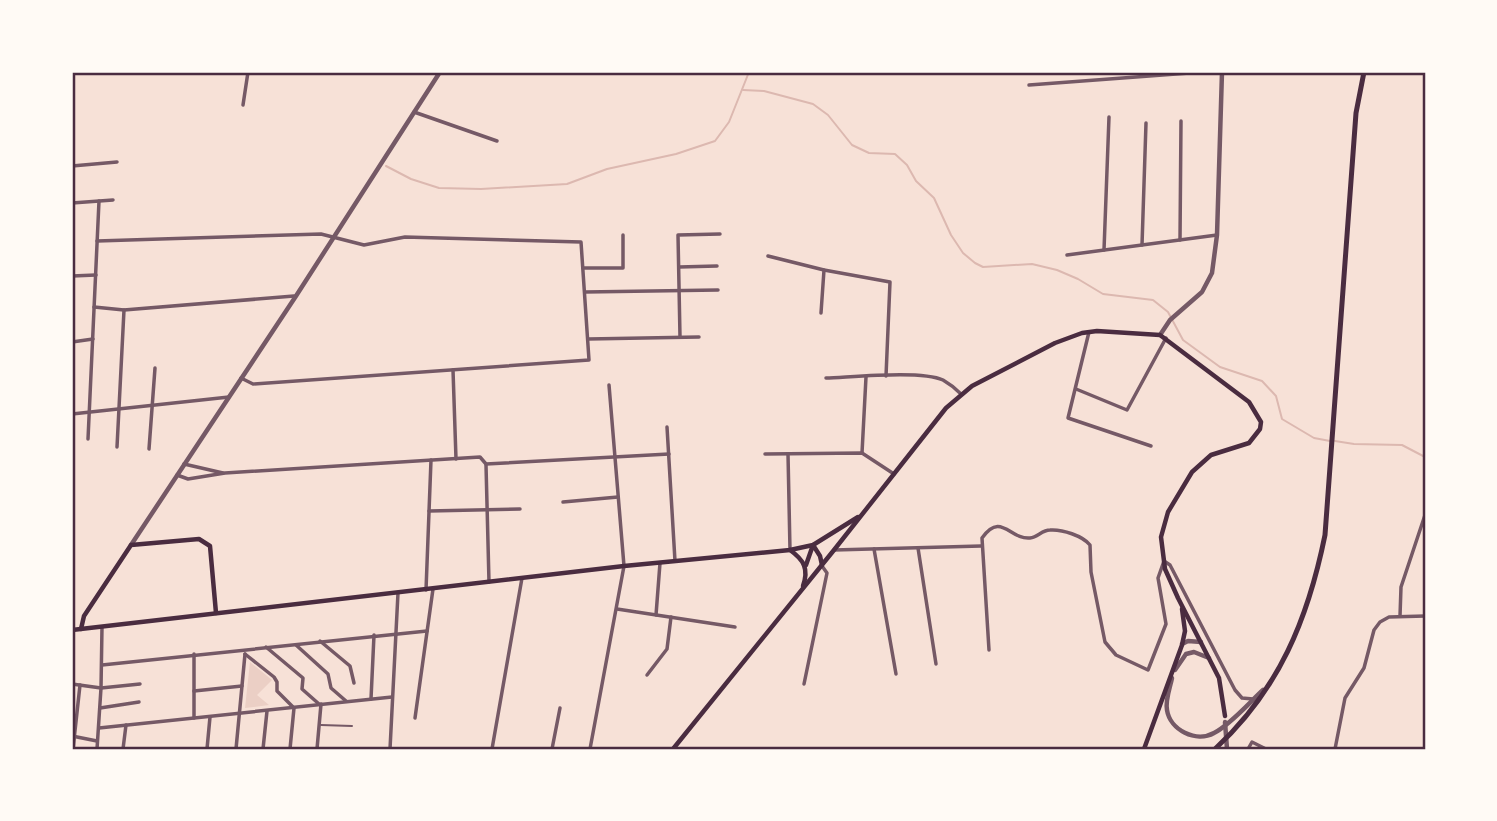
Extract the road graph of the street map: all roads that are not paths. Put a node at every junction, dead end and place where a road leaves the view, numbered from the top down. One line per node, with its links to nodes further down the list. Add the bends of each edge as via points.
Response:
1 (247, 72): 11 (street)
2 (440, 72): 12 (street)
3 (1114, 72): 9 (street)
4 (1196, 72): 5 (street); 8 (street)
5 (1203, 72)
6 (1222, 72): 24 (street)
7 (1364, 72): 143 (main road, via 1356,113 1325,535 1305,615)
8 (1148, 74): 9 (street)
9 (1114, 79): 10 (street)
10 (1029, 85)
11 (243, 104)
12 (414, 111): 16 (street); 25 (street)
13 (1109, 117): 29 (street)
14 (1181, 121): 26 (street)
15 (1146, 123): 28 (street)
16 (498, 141)
17 (117, 162): 18 (street)
18 (72, 166)
19 (113, 200): 20 (street)
20 (99, 201): 21 (street); 27 (street)
21 (72, 203)
22 (720, 234): 33 (street, via 678,235)
23 (623, 235): 34 (street, via 623,268)
24 (1217, 236): 26 (street); 46 (street, via 1212,273 1202,292 1172,318)
25 (333, 239): 27 (street, via 321,234); 34 (street, via 364,246 405,237 581,242); 41 (street)
26 (1180, 240): 28 (street)
27 (97, 241): 36 (street)
28 (1142, 245): 29 (street)
29 (1104, 250): 30 (street)
30 (1067, 255)
31 (768, 256): 35 (street)
32 (717, 266): 33 (street)
33 (681, 267): 38 (street)
34 (583, 268): 40 (street)
35 (824, 270): 44 (street); 54 (street, via 890,282)
36 (96, 275): 37 (street); 42 (street)
37 (72, 276)
38 (680, 289): 39 (street); 40 (street); 47 (street)
39 (718, 290)
40 (585, 292): 50 (street)
41 (296, 296): 43 (street); 56 (street)
42 (94, 307): 43 (street); 49 (street)
43 (124, 310): 63 (street)
44 (821, 313)
45 (1088, 332): 46 (main road); 59 (street); 60 (main road, via 1055,342)
46 (1163, 336): 59 (street, via 1127,410); 98 (main road, via 1249,402 1261,422 1249,443 1211,455 1192,472 1164,524)
47 (680, 337): 48 (street); 50 (street)
48 (699, 337)
49 (93, 339): 51 (street); 64 (street)
50 (588, 339): 53 (street, via 589,360)
51 (72, 342)
52 (155, 368): 62 (street)
53 (453, 370): 56 (street, via 253,384); 76 (street)
54 (886, 376): 55 (street); 60 (street, via 933,377)
55 (866, 377): 57 (street); 71 (street)
56 (241, 378): 61 (street)
57 (826, 378)
58 (609, 385): 75 (street)
59 (1076, 389): 68 (street, via 1068,418)
60 (961, 394): 81 (main road)
61 (229, 397): 62 (street); 78 (street)
62 (153, 405): 63 (street); 70 (street)
63 (120, 408): 64 (street); 69 (street)
64 (90, 412): 65 (street); 67 (street)
65 (72, 414)
66 (667, 427): 72 (street)
67 (88, 439)
68 (1152, 446)
69 (117, 447)
70 (149, 449)
71 (862, 453): 74 (street); 81 (street)
72 (669, 454): 75 (street); 97 (street)
73 (765, 454): 74 (street)
74 (788, 454): 95 (street)
75 (615, 458): 79 (street); 83 (street)
76 (456, 459): 77 (street); 79 (street, via 480,457)
77 (431, 460): 80 (street); 87 (street)
78 (184, 464): 80 (street); 82 (street)
79 (486, 464): 86 (street)
80 (225, 473): 82 (street, via 188,479)
81 (894, 474): 88 (main road)
82 (177, 475): 90 (street)
83 (618, 497): 84 (street); 100 (street)
84 (563, 502)
85 (520, 509): 86 (street)
86 (487, 510): 87 (street); 104 (street)
87 (429, 511): 105 (street)
88 (862, 515): 91 (main road); 96 (main road)
89 (1425, 515): 114 (street, via 1401,587)
90 (131, 545): 110 (main road, via 206,542); 117 (main road, via 84,616)
91 (813, 545): 95 (main road); 101 (main road); 102 (main road)
92 (981, 546): 93 (street); 98 (street, via 987,532 1002,526 1024,538 1051,530 1086,541 1091,548 1091,572 1105,642 1116,654 1148,670 1166,624 1158,578); 127 (street)
93 (918, 548): 94 (street); 131 (street)
94 (874, 549): 96 (street); 134 (street)
95 (790, 550): 97 (main road); 102 (main road)
96 (835, 550): 101 (main road)
97 (675, 561): 99 (main road)
98 (1164, 561): 108 (main road); 147 (street, via 1235,690 1242,698)
99 (660, 563): 100 (main road); 111 (street)
100 (624, 566): 103 (main road); 109 (street)
101 (822, 566): 106 (main road); 139 (street, via 827,573)
102 (806, 568): 106 (main road)
103 (522, 578): 104 (main road); 175 (street)
104 (489, 582): 105 (main road)
105 (429, 589): 107 (main road); 119 (street)
106 (802, 590): 178 (main road)
107 (398, 593): 110 (main road); 120 (street)
108 (1181, 604): 123 (main road); 124 (main road)
109 (617, 609): 111 (street); 177 (street)
110 (216, 614): 116 (main road)
111 (656, 615): 113 (street)
112 (1425, 616): 114 (street)
113 (671, 617): 115 (street); 135 (street, via 667,649)
114 (1400, 617): 184 (street, via 1389,617 1374,629 1364,668 1345,698)
115 (735, 626)
116 (102, 627): 117 (main road); 132 (street)
117 (81, 629): 118 (main road)
118 (72, 630)
119 (427, 631): 120 (street); 159 (street)
120 (395, 633): 121 (street); 145 (street)
121 (374, 635): 122 (street); 146 (street)
122 (320, 641): 125 (street); 136 (street, via 350,666)
123 (1201, 643): 124 (street); 130 (main road)
124 (1182, 644): 133 (main road)
125 (296, 645): 126 (street); 148 (street, via 328,674 331,688)
126 (265, 646): 128 (street); 150 (street, via 303,678 302,689)
127 (989, 650)
128 (245, 651): 129 (street); 141 (street); 152 (street, via 274,677 277,691)
129 (194, 654): 132 (street); 144 (street)
130 (1209, 658): 133 (street, via 1186,654); 156 (main road, via 1219,678)
131 (936, 664)
132 (102, 665): 142 (street)
133 (1173, 673): 147 (street, via 1168,716 1192,736 1217,732); 179 (main road)
134 (896, 674)
135 (647, 675)
136 (354, 683)
137 (72, 684): 140 (street)
138 (140, 684): 142 (street)
139 (803, 684)
140 (80, 685): 142 (street); 164 (street)
141 (242, 686): 144 (street); 155 (street)
142 (101, 688): 151 (street)
143 (1266, 688): 147 (street); 180 (main road)
144 (194, 691): 158 (street)
145 (392, 697): 146 (street); 174 (street)
146 (371, 699): 148 (street)
147 (1253, 699)
148 (346, 701): 150 (street)
149 (139, 702): 151 (street)
150 (320, 704): 152 (street); 161 (street)
151 (100, 708): 163 (street)
152 (294, 708): 154 (street); 172 (street)
153 (560, 708): 176 (street)
154 (267, 711): 155 (street); 171 (street)
155 (239, 714): 157 (street); 170 (street)
156 (1225, 716): 181 (street)
157 (210, 717): 158 (street); 169 (street)
158 (194, 718): 160 (street)
159 (415, 718)
160 (126, 725): 163 (street); 168 (street)
161 (319, 725): 162 (lane); 173 (street)
162 (352, 726)
163 (99, 728): 165 (street)
164 (73, 736): 165 (street); 166 (street)
165 (98, 741): 167 (street)
166 (73, 749)
167 (97, 749)
168 (123, 749)
169 (208, 749)
170 (236, 749)
171 (262, 749)
172 (290, 749)
173 (317, 749)
174 (390, 749)
175 (492, 749)
176 (552, 749)
177 (590, 749)
178 (673, 749)
179 (1143, 749)
180 (1215, 749)
181 (1227, 749)
182 (1248, 749): 183 (street, via 1252,742)
183 (1266, 749)
184 (1335, 749)

